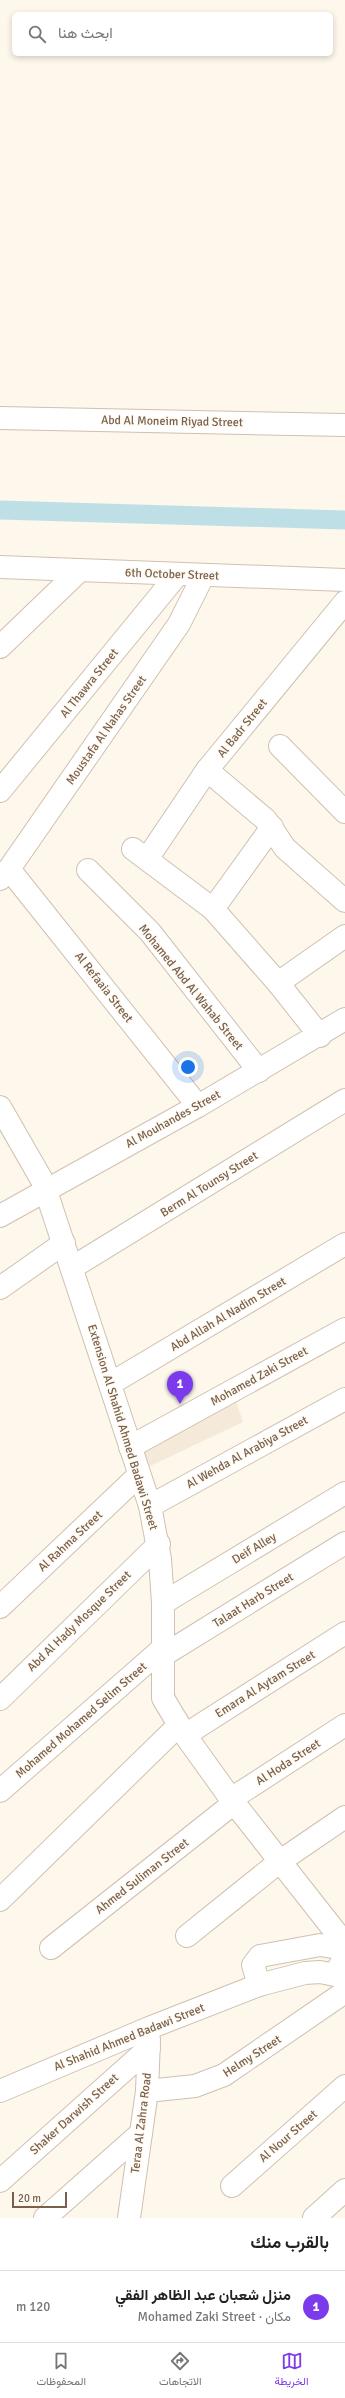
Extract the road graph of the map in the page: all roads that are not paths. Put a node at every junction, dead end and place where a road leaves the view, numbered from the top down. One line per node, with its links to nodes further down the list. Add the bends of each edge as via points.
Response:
1 (0, 418): 2 (street, Abd Al Moneim Riyad Street)
2 (345, 424)
3 (0, 567): 4 (street, 6th October Street)
4 (79, 571): 5 (street, 6th October Street); 9 (street)
5 (177, 574): 6 (street, 6th October Street); 12 (street, Al Thawra Street)
6 (203, 576): 7 (street, 6th October Street); 16 (street, Moustafa Al Nahas Street, via 179,624)
7 (345, 580)
8 (345, 602): 11 (street, Al Badr Street)
9 (0, 647)
10 (280, 746): 13 (street)
11 (207, 770): 14 (street); 18 (street, Al Badr Street, via 140,854)
12 (0, 791)
13 (345, 812)
14 (272, 827): 17 (street, via 285,848); 18 (street)
15 (88, 870): 23 (street, Mohamed Abd Al Wahab Street, via 150,932)
16 (5, 874): 25 (street, Al Refaaia Street)
17 (345, 901)
18 (213, 909): 20 (street)
19 (345, 936): 20 (street)
20 (278, 983): 22 (street)
21 (345, 1019): 22 (street, Al Mouhandes Street)
22 (320, 1036): 23 (street, Al Mouhandes Street)
23 (259, 1071): 25 (street, Al Mouhandes Street)
24 (345, 1100): 31 (street, Berm Al Tounsy Street)
25 (198, 1106): 27 (street, Al Mouhandes Street)
26 (0, 1108): 27 (street, Extension Al Shahid Ahmed Badawi Street, via 39,1173)
27 (46, 1190): 28 (street, Al Mouhandes Street); 29 (street, Extension Al Shahid Ahmed Badawi Street)
28 (0, 1216)
29 (64, 1243): 31 (street, Extension Al Shahid Ahmed Badawi Street); 32 (street)
30 (345, 1244): 34 (street, Abd Allah Al Nadim Street)
31 (72, 1267): 34 (street, Extension Al Shahid Ahmed Badawi Street)
32 (0, 1288)
33 (345, 1329): 36 (street, Mohamed Zaki Street)
34 (110, 1384): 36 (street, Extension Al Shahid Ahmed Badawi Street)
35 (345, 1399): 39 (street, Al Wehda Al Arabiya Street)
36 (130, 1447): 37 (street, Extension Al Shahid Ahmed Badawi Street)
37 (139, 1475): 39 (street, Extension Al Shahid Ahmed Badawi Street); 43 (street, Al Rahma Street)
38 (345, 1493): 42 (street, Deif Alley)
39 (150, 1506): 41 (street, Extension Al Shahid Ahmed Badawi Street)
40 (345, 1543): 45 (street, Talaat Harb Street)
41 (159, 1544): 42 (street, Extension Al Shahid Ahmed Badawi Street); 46 (street, Abd Al Hady Mosque Street)
42 (163, 1603): 45 (street, Extension Al Shahid Ahmed Badawi Street)
43 (0, 1607)
44 (345, 1633): 48 (street, Emara Al Aytam Street)
45 (162, 1653): 48 (street, Extension Al Shahid Ahmed Badawi Street, via 163,1698); 49 (street, Mohamed Mohamed Selim Street)
46 (0, 1699)
47 (345, 1725): 50 (street, Al Hoda Street)
48 (182, 1730): 50 (street, Extension Al Shahid Ahmed Badawi Street); 53 (street, Emara Al Aytam Street)
49 (0, 1791)
50 (232, 1801): 52 (street, Extension Al Shahid Ahmed Badawi Street); 56 (street, Ahmed Suliman Street)
51 (345, 1817): 52 (street)
52 (279, 1862): 54 (street, Extension Al Shahid Ahmed Badawi Street); 55 (street)
53 (0, 1900)
54 (341, 1931)
55 (187, 1936)
56 (51, 1948)
57 (345, 1949): 59 (street, via 320,1945 260,1956 253,1965)
58 (342, 1975): 59 (street, Al Shahid Ahmed Badawi Street, via 305,1973); 63 (street, Helmy Street, via 224,2075 195,2086)
59 (259, 1986): 60 (street, Al Shahid Ahmed Badawi Street)
60 (149, 2038): 62 (street, Al Shahid Ahmed Badawi Street); 63 (street, Teraa Al Zahra Road); 65 (street, Shaker Darwish Street)
61 (345, 2086): 66 (street, Al Nour Street)
62 (0, 2091)
63 (147, 2091): 64 (street, Teraa Al Zahra Road)
64 (141, 2133): 68 (street); 69 (street, Teraa Al Zahra Road)
65 (0, 2181)
66 (232, 2186)
67 (345, 2190): 70 (street)
68 (45, 2218)
69 (129, 2218)
70 (314, 2218)

